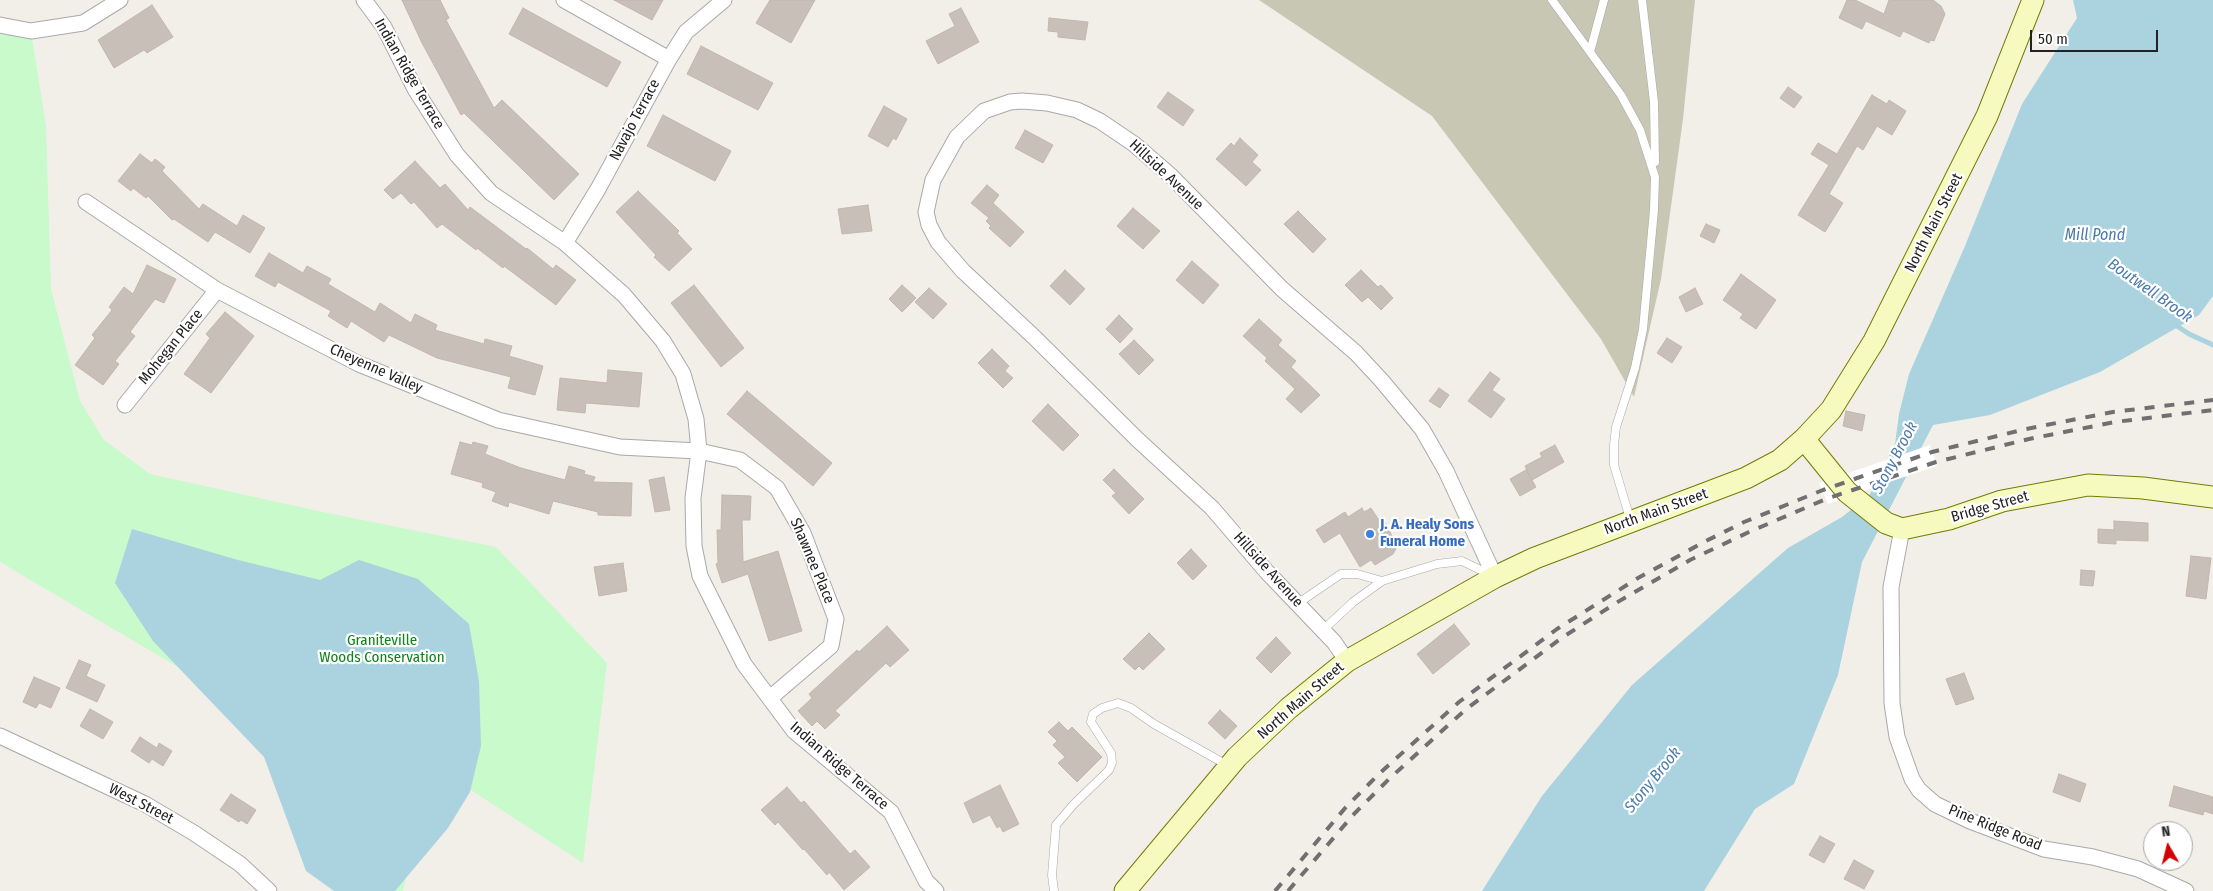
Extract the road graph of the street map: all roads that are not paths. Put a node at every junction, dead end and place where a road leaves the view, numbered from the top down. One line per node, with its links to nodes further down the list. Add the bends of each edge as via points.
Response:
1 (120, 0): 9 (street, via 83,23 31,31)
2 (364, 0): 14 (street, Indian Ridge Terrace, via 384,27 415,89 457,154 491,193)
3 (564, 0): 11 (street)
4 (1552, 0): 10 (lane)
5 (1604, 0): 10 (lane)
6 (1642, 0): 12 (lane, via 1654,102)
7 (2033, 0): 17 (main road, North Main Street, via 1988,116 1874,341 1831,410)
8 (717, 2): 11 (street, Navajo Terrace, via 686,32)
9 (0, 25)
10 (1590, 52): 12 (lane, via 1640,130)
11 (669, 59): 14 (street, Navajo Terrace, via 598,189)
12 (1655, 177): 20 (lane, via 1643,329 1614,444 1614,465 1628,512)
13 (86, 202): 15 (street, Cheyenne Valley)
14 (564, 243): 18 (street, Indian Ridge Terrace, via 624,295 663,341 683,374 696,419)
15 (217, 290): 16 (street, Mohegan Place); 18 (street, Cheyenne Valley, via 359,364 498,420 620,447)
16 (125, 404)
17 (1804, 439): 20 (main road, North Main Street, via 1765,470); 21 (main road, via 1847,492)
18 (699, 450): 27 (street, Indian Ridge Terrace, via 693,498 694,546 700,576 744,664); 27 (street, Shawnee Place, via 740,460 777,488 803,533 836,618 831,646)
19 (2213, 497): 21 (main road, Bridge Street, via 2088,485 2002,501 1949,519)
20 (1634, 520): 22 (main road, North Main Street)
21 (1894, 526): 34 (street, Pine Ridge Road, via 1892,703 1897,737 1912,779 1920,790 1935,804 1970,821 2044,849 2138,869)
22 (1495, 577): 23 (lane, via 1462,561 1437,564); 24 (street, Hillside Avenue, via 1446,471 1422,429 1356,353 1282,289 1171,176 1134,144 1077,110 1022,100 984,111 957,137 933,180 926,212 938,242 962,271 1212,508); 26 (main road, North Main Street)
23 (1382, 581): 24 (lane, via 1357,574 1341,574); 25 (lane)
24 (1297, 604): 25 (street, Hillside Avenue)
25 (1323, 630): 26 (street, Hillside Avenue)
26 (1347, 661): 29 (main road, North Main Street, via 1289,708)
27 (770, 698): 31 (street, Indian Ridge Terrace, via 794,731 891,812 926,881)
28 (0, 736): 30 (street, West Street, via 161,814 240,864)
29 (1230, 767): 32 (lane, via 1131,708 1118,704 1093,714 1091,722 1111,753 1112,762 1109,770 1056,825); 33 (main road, North Main Street)
30 (270, 891)
31 (936, 891)
32 (1054, 891)
33 (1125, 891)
34 (2186, 891)

